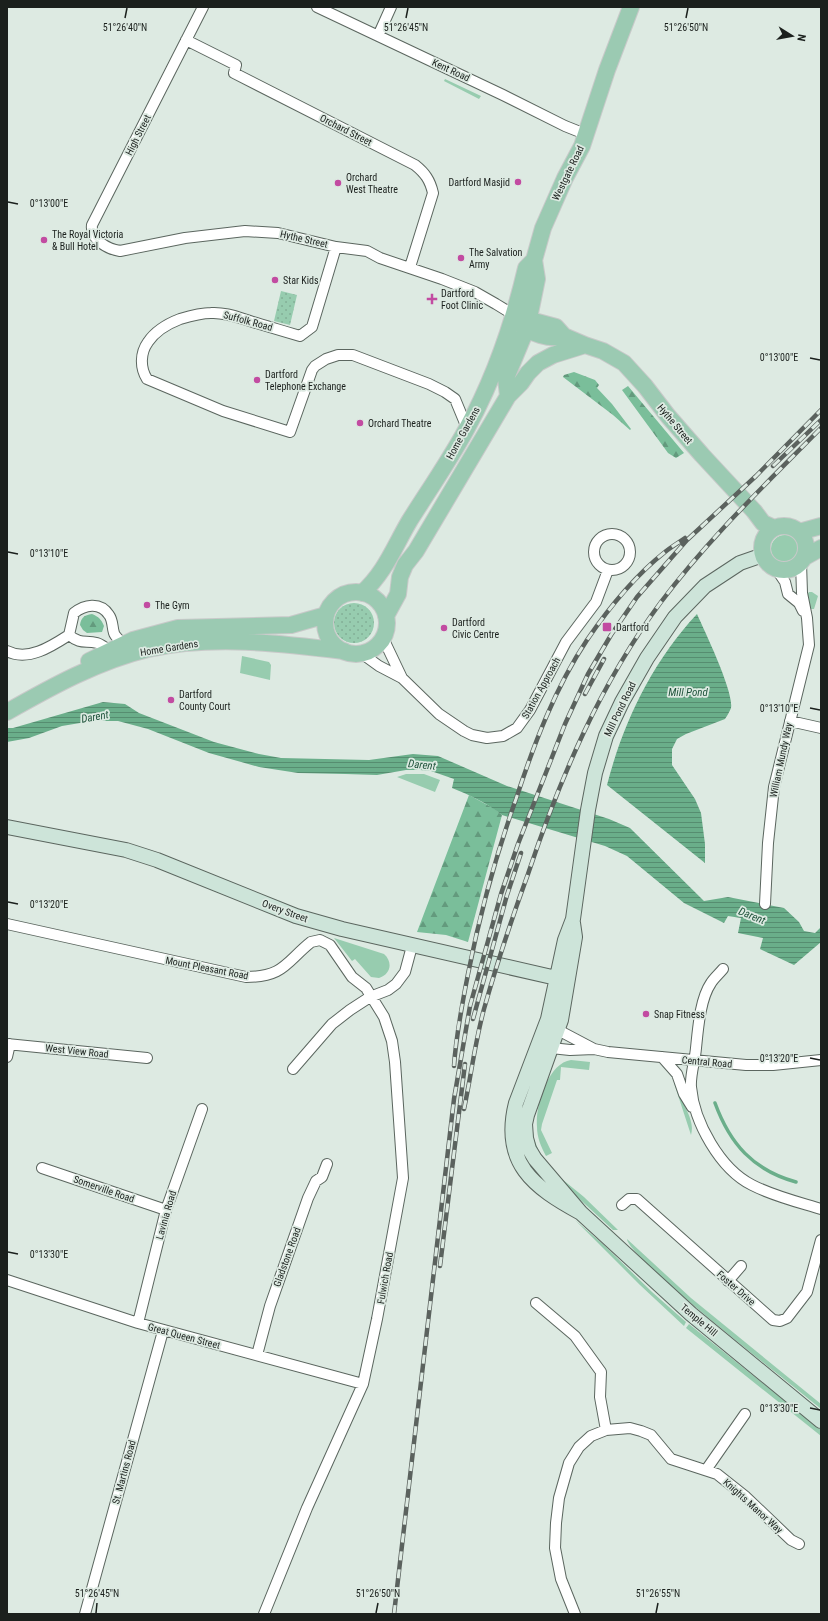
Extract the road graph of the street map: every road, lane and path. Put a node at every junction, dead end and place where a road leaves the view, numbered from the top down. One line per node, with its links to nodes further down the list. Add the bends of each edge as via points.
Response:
1 (203, 7): 6 (street, High Street)
2 (317, 7): 5 (street, Kent Road)
3 (392, 7): 5 (street)
4 (631, 7): 7 (main road, Westgate Road)
5 (378, 36): 7 (street, Kent Road)
6 (186, 40): 8 (street, High Street, via 100,208); 11 (street, Orchard Street, via 236,66 234,73 423,171 433,193)
7 (585, 134): 10 (main road, Westgate Road, via 582,146 543,228)
8 (92, 229): 9 (street, Hythe Street, via 98,241 112,250 120,251 185,238 245,231 278,233)
9 (336, 247): 11 (street, Hythe Street, via 367,251 380,258); 15 (street, Suffolk Road, via 312,326 306,332 300,336 225,314 192,316 158,331 145,346 142,361 147,379 224,411 290,432 315,366 338,354 353,355 445,392 455,400)
10 (534, 260): 12 (main road, Westgate Road, via 534,292); 12 (main road, Home Gardens, via 526,268)
11 (410, 267): 12 (street, Hythe Street, via 476,292)
12 (523, 321): 13 (main road, Hythe Street, via 555,338 564,336); 14 (main road, Home Gardens, via 506,378); 15 (main road, Home Gardens, via 504,346)
13 (585, 345): 14 (main road, via 553,355 538,363); 17 (main road, Hythe Street, via 603,351 624,363 702,456 763,522)
14 (508, 396): 26 (main road, Home Gardens, via 416,551 405,565 400,577 398,594)
15 (467, 428): 24 (main road, Home Gardens, via 388,560 373,583)
16 (821, 526): 18 (main road)
17 (774, 528): 18 (main road, via 787,526); 20 (main road, via 765,536 762,544)
18 (799, 532): 21 (main road, via 806,546)
19 (821, 548): 21 (main road)
20 (763, 555): 23 (main road, via 767,563); 45 (street, Mill Pond Road, via 740,563 704,586 675,617 647,658 622,702 606,736 595,773 573,919 565,940)
21 (803, 560): 23 (main road, via 792,569); 27 (street, William Mundy Way, via 802,593)
22 (608, 570): 36 (street, Station Approach, via 596,602 566,642 524,719 518,728 510,733 487,738 464,732 439,714)
23 (777, 570): 27 (street, William Mundy Way, via 785,582 788,594 798,603)
24 (362, 593): 25 (main road, via 348,593 338,598); 26 (main road, via 377,601)
25 (326, 615): 30 (main road, Home Gardens, via 291,625 178,628); 34 (main road, via 327,634)
26 (386, 616): 29 (main road)
27 (807, 618): 38 (street, William Mundy Way, via 809,645)
28 (70, 635): 30 (street, via 74,613 82,607 92,605 102,608 110,615 114,634); 32 (street, via 81,643 98,643); 33 (street, via 45,649 14,655)
29 (383, 638): 35 (main road, via 376,646); 36 (street, Station Approach)
30 (124, 645): 31 (main road, via 149,641); 32 (main road, Home Gardens)
31 (163, 647): 34 (main road, Home Gardens, via 224,641 283,643); 37 (main road, Home Gardens, via 88,670)
32 (108, 650): 37 (main road, Home Gardens)
33 (7, 652)
34 (344, 652): 35 (main road)
35 (361, 653): 36 (street, Station Approach)
36 (402, 678)
37 (9, 707)
38 (790, 722): 39 (street); 41 (street, William Mundy Way, via 770,815)
39 (821, 728)
40 (7, 827): 43 (street, Overy Street, via 126,850 296,916)
41 (765, 904)
42 (7, 924): 46 (street, Mount Pleasant Road, via 246,977 280,970 311,942 322,940 332,947 350,976 366,988)
43 (412, 946): 45 (street, Overy Street); 46 (street, via 405,972 396,984)
44 (723, 969): 56 (street, via 710,983 704,998)
45 (563, 978): 47 (street, Mill Pond Road, via 561,1020); 48 (street, Mill Pond Road)
46 (370, 997): 57 (street, via 332,1024); 74 (street, Fulwich Road, via 384,1017 392,1041 403,1178 378,1318)
47 (558, 1030): 48 (street); 50 (street, Mill Pond Road); 51 (street, Central Road)
48 (542, 1037): 50 (street); 65 (street, Temple Hill, via 516,1103 513,1116 515,1151 532,1181 555,1199)
49 (9, 1044): 52 (street); 54 (street, West View Road)
50 (551, 1048): 51 (street, Central Road); 65 (street, Temple Hill, via 527,1115 526,1138 535,1159)
51 (594, 1049): 53 (street, Central Road)
52 (7, 1057)
53 (662, 1057): 56 (street, Central Road); 59 (street, via 677,1074 684,1094)
54 (147, 1058)
55 (821, 1060): 56 (street, Central Road, via 773,1065)
56 (695, 1061): 59 (street, via 691,1086)
57 (293, 1069)
58 (202, 1109): 64 (street, Lavinia Road)
59 (697, 1116): 63 (street, via 713,1148 730,1168 750,1185)
60 (327, 1164): 73 (street, Gladstone Road, via 308,1198 270,1306)
61 (42, 1168): 64 (street, Somerville Road)
62 (622, 1205): 69 (street, Foster Drive, via 629,1199 637,1200)
63 (821, 1209)
64 (166, 1210): 71 (street, Lavinia Road)
65 (581, 1213): 76 (street, Temple Hill, via 690,1314)
66 (821, 1240): 69 (street, Foster Drive, via 807,1292 787,1318 773,1320)
67 (741, 1266): 69 (street)
68 (7, 1280): 71 (street, Great Queen Street)
69 (728, 1281)
70 (536, 1302): 77 (street, via 575,1336 602,1372 600,1397)
71 (138, 1324): 72 (street, Great Queen Street)
72 (163, 1331): 73 (street, Great Queen Street); 80 (street, St. Martins Road)
73 (257, 1355): 74 (street, Great Queen Street)
74 (362, 1384): 81 (street, Fulwich Road)
75 (745, 1414): 78 (street)
76 (821, 1421)
77 (606, 1430): 78 (street, Knights Manor Way, via 630,1428 641,1431 651,1435 671,1459); 82 (street, Knights Manor Way, via 591,1436 579,1447 569,1462 560,1498 556,1548 561,1579)
78 (706, 1470): 79 (street, Knights Manor Way, via 717,1474 791,1540)
79 (799, 1544)
80 (85, 1614)
81 (264, 1614)
82 (575, 1614)

